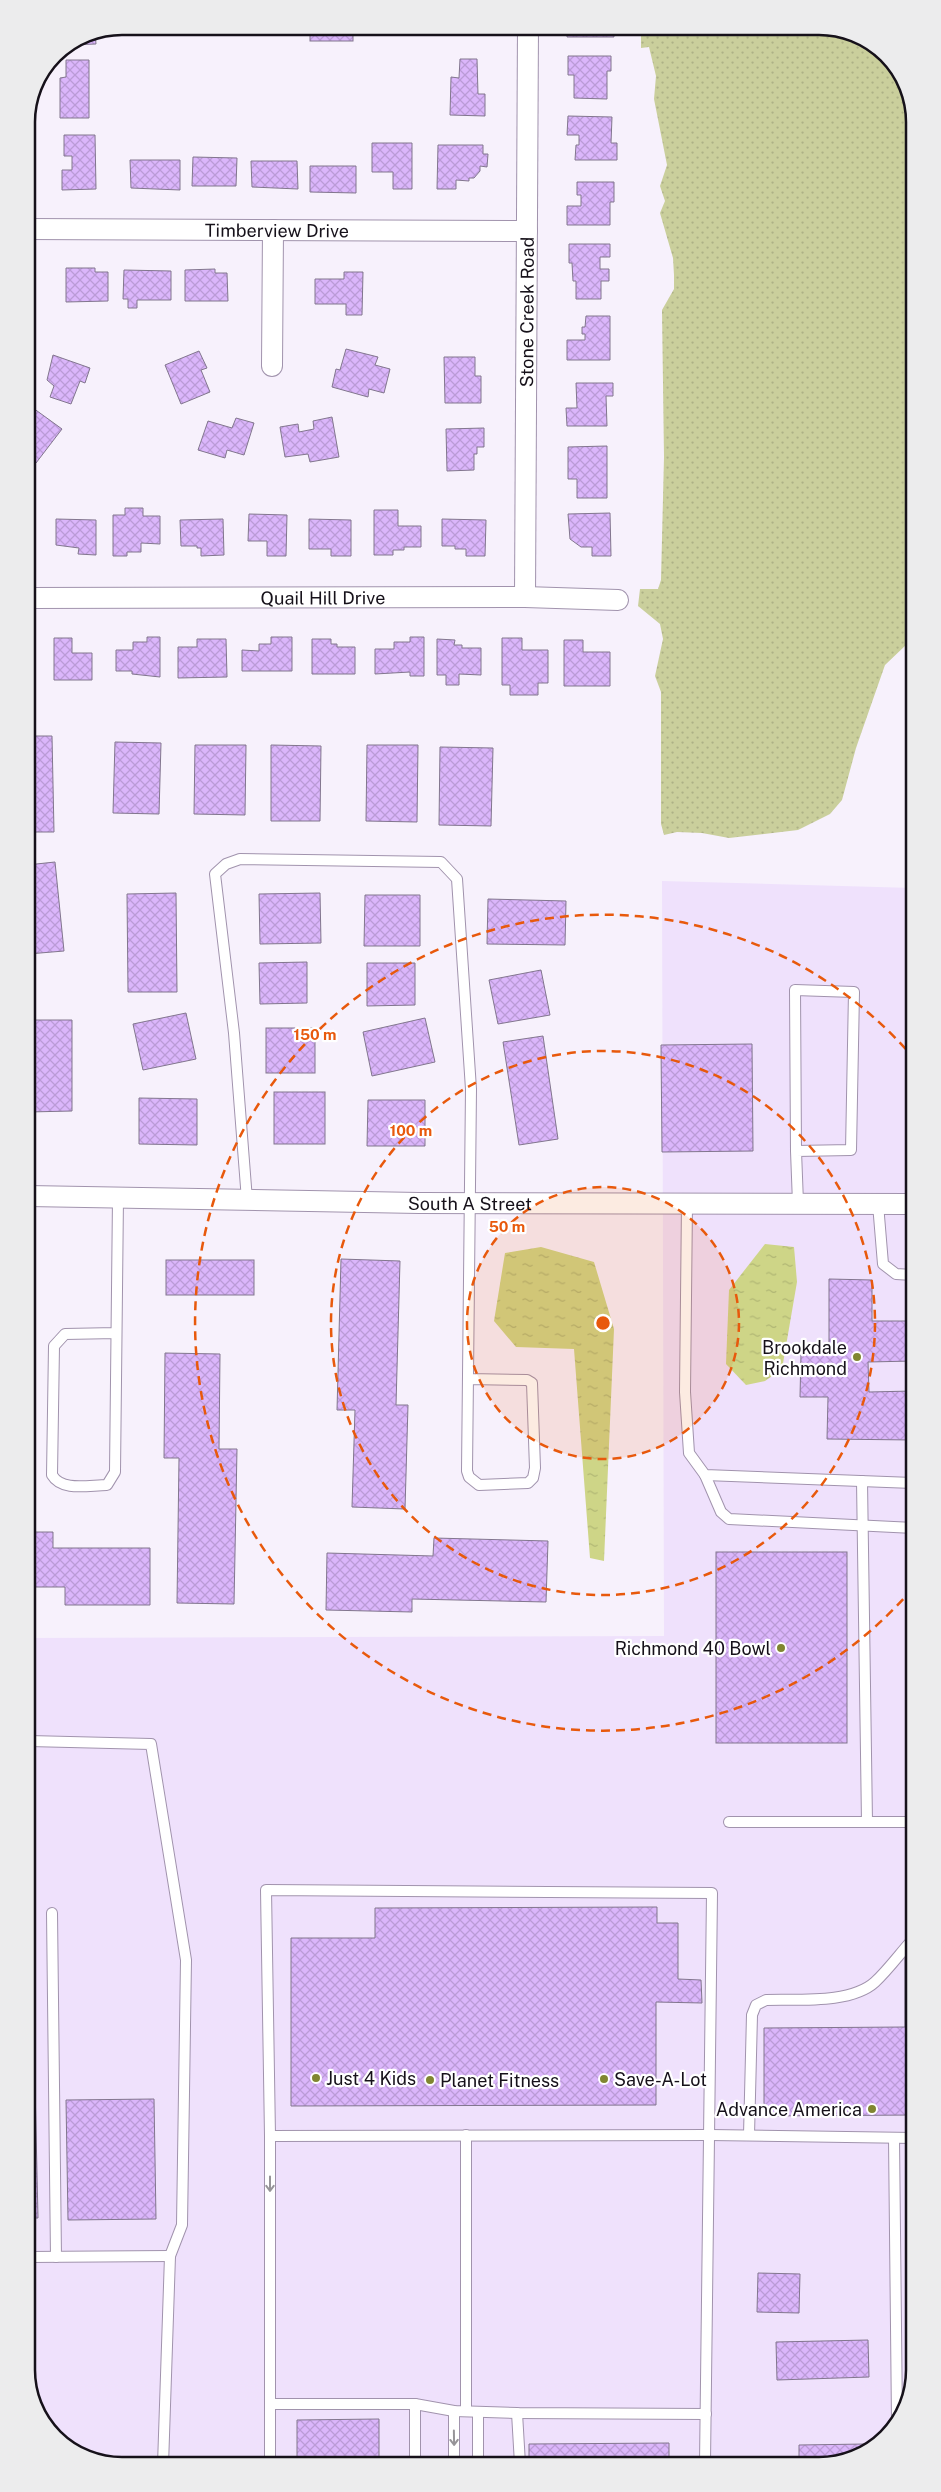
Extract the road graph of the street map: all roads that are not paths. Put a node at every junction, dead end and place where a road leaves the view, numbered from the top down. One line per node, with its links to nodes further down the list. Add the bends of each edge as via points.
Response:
1 (528, 35): 4 (street, Stone Creek Road)
2 (35, 229): 3 (street, Timberview Drive)
3 (273, 230): 4 (street, Timberview Drive); 5 (street)
4 (527, 231): 6 (street, Stone Creek Road)
5 (272, 366)
6 (525, 597): 7 (street, Quail Hill Drive); 8 (street, Quail Hill Drive)
7 (35, 598)
8 (618, 600)
9 (796, 1151): 9 (lane, via 795,990 854,992 851,1150); 14 (lane)
10 (35, 1196): 11 (street, South A Street)
11 (118, 1198): 12 (street, South A Street); 19 (lane)
12 (247, 1200): 13 (street, South A Street); 13 (lane, via 234,1033 215,874 226,864 240,859 441,862 457,879 471,1089)
13 (470, 1202): 15 (street, South A Street); 20 (lane)
14 (798, 1202): 15 (street, South A Street); 16 (street, South A Street)
15 (688, 1203): 21 (lane, via 685,1392 689,1453)
16 (878, 1204): 17 (street, South A Street); 18 (lane, via 883,1264 896,1274)
17 (906, 1204)
18 (906, 1275)
19 (116, 1333): 19 (lane, via 115,1472 107,1485 66,1486 56,1482 52,1475 54,1346 65,1334)
20 (468, 1379): 20 (lane, via 469,1477 479,1485 528,1483 534,1478 535,1468 532,1383 522,1379)
21 (705, 1475): 22 (lane); 24 (lane, via 721,1512 729,1519)
22 (862, 1481): 23 (lane); 24 (lane)
23 (906, 1483)
24 (863, 1527): 25 (lane); 28 (lane)
25 (906, 1528)
26 (35, 1741): 38 (lane, via 151,1744 186,1960 182,2225)
27 (729, 1822): 28 (lane)
28 (867, 1822): 29 (lane)
29 (906, 1822)
30 (52, 1913): 39 (lane)
31 (906, 1947): 34 (lane, via 875,1982 849,1996 766,2000 756,2005 752,2015)
32 (710, 2134): 33 (lane); 34 (lane); 35 (lane, via 712,1893 266,1890); 48 (lane)
33 (466, 2135): 35 (lane); 45 (lane)
34 (749, 2135): 36 (lane)
35 (270, 2136): 42 (lane, one-way to 42)
36 (894, 2138): 37 (lane); 41 (lane)
37 (906, 2138)
38 (170, 2256): 39 (lane); 49 (lane)
39 (56, 2257): 40 (lane)
40 (35, 2258)
41 (901, 2398)
42 (270, 2404): 43 (lane); 50 (lane)
43 (416, 2404): 44 (lane); 51 (lane)
44 (454, 2411): 45 (lane); 52 (lane, one-way to 52)
45 (466, 2411): 46 (lane)
46 (478, 2412): 47 (lane); 53 (lane)
47 (517, 2413): 48 (lane); 54 (lane)
48 (706, 2414): 55 (lane)
49 (163, 2457)
50 (270, 2457)
51 (415, 2457)
52 (454, 2457)
53 (478, 2457)
54 (520, 2457)
55 (705, 2457)

